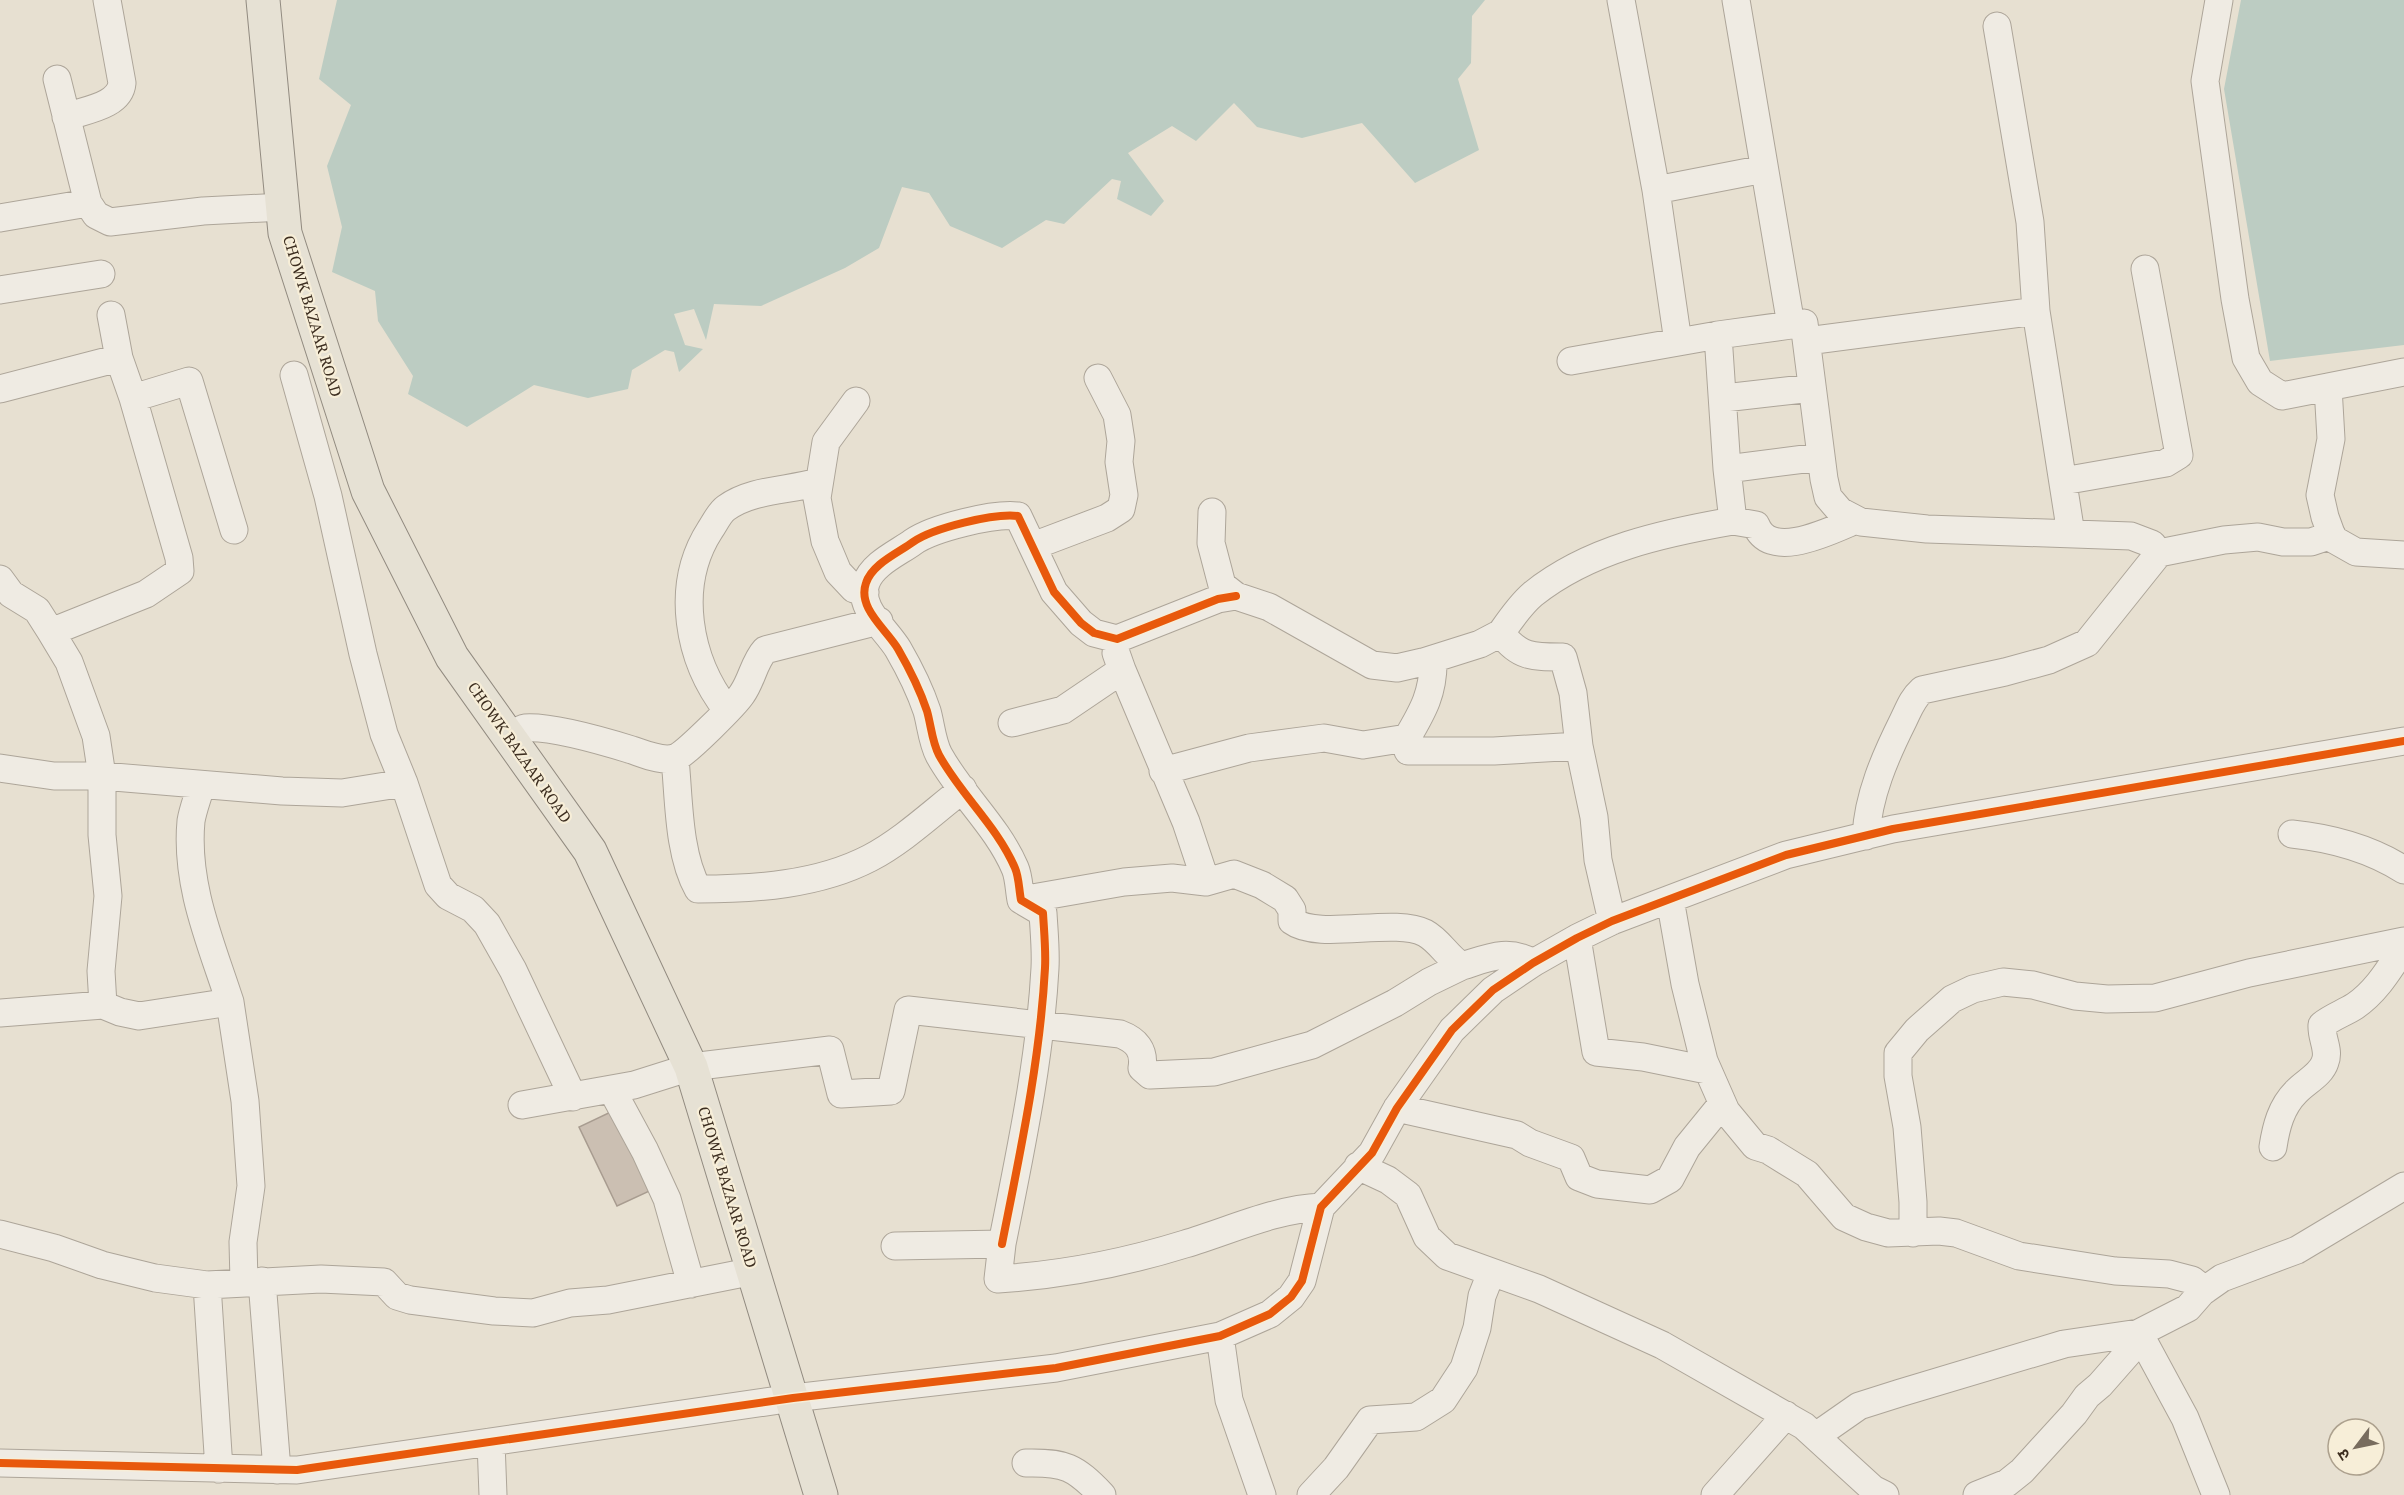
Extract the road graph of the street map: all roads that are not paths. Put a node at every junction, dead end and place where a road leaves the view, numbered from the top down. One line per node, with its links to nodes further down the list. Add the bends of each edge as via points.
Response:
1 (107, 0): 8 (street, via 122,91 116,99)
2 (263, 0): 12 (main road, CHOWK BAZAAR ROAD)
3 (1620, 0): 10 (street)
4 (1736, 0): 9 (street)
5 (2219, 0): 28 (street, via 2205,81 2246,358 2260,382 2282,396)
6 (1997, 26): 17 (street, via 2030,222)
7 (57, 79): 8 (street)
8 (66, 117): 11 (street)
9 (1764, 169): 10 (street); 19 (street)
10 (1656, 190): 21 (street)
11 (88, 203): 12 (street, via 96,215 110,222); 13 (street)
12 (283, 207): 57 (main road, CHOWK BAZAAR ROAD, via 285,233 368,491 452,657)
13 (0, 218)
14 (2145, 269): 35 (street, via 2179,455 2166,464)
15 (101, 274): 16 (street)
16 (0, 290)
17 (2036, 311): 19 (street); 35 (street)
18 (111, 315): 22 (street)
19 (1799, 333): 20 (street); 27 (street)
20 (1718, 335): 21 (street); 31 (street)
21 (1678, 342): 23 (street)
22 (119, 358): 29 (street); 30 (street)
23 (1571, 362)
24 (2404, 372): 28 (street)
25 (294, 375): 65 (street, via 328,496 384,734)
26 (1098, 378): 43 (street, via 1118,416 1124,495 1121,509)
27 (1812, 387): 31 (street); 33 (street)
28 (2328, 387): 42 (street, via 2331,439 2320,495)
29 (0, 389)
30 (133, 398): 40 (street, via 189,381); 50 (street, via 180,571 146,594)
31 (1724, 398): 34 (street)
32 (856, 401): 36 (street, via 826,442)
33 (1820, 457): 34 (street); 38 (street, via 1828,497 1840,512)
34 (1727, 468): 39 (street)
35 (2063, 481): 41 (street)
36 (818, 482): 47 (street, via 817,498 829,551 838,572 854,589); 55 (street, via 740,500 724,510 698,552 689,618 697,655 711,689)
37 (1212, 512): 48 (street, via 1211,543 1222,585)
38 (1856, 520): 39 (street, via 1789,543 1770,541 1760,535 1756,525); 41 (street, via 1927,529)
39 (1733, 521): 51 (street, via 1673,531 1606,553 1531,595)
40 (234, 530)
41 (2071, 534): 44 (street, via 2131,536 2152,544)
42 (2332, 535): 44 (street, via 2310,542 2258,537 2224,540); 45 (street, via 2356,552)
43 (1033, 546): 47 (street, via 1018,516 986,517 919,538 873,570); 52 (street, via 1054,592 1064,604 1094,633)
44 (2159, 553): 69 (street, via 2087,643 2049,660 1932,686 1913,698 1873,795)
45 (2404, 555)
46 (0, 579): 50 (street, via 11,594 37,610)
47 (865, 592): 49 (street, via 868,610)
48 (1236, 596): 52 (street, via 1218,599 1117,639); 53 (street, via 1269,607 1371,665 1397,668)
49 (879, 621): 55 (street, via 765,650 741,696); 67 (street, via 910,674 926,710 938,753)
50 (51, 632): 64 (street, via 82,695 96,736)
51 (1501, 633): 53 (street); 60 (street, via 1511,647 1532,657 1563,657 1574,693)
52 (1112, 637): 54 (street)
53 (1433, 659): 58 (street, via 1428,699)
54 (1122, 670): 56 (street, via 1063,710); 63 (street)
55 (727, 710): 61 (street)
56 (1012, 723)
57 (509, 737): 61 (street, via 522,728 540,729); 84 (main road, CHOWK BAZAAR ROAD, via 590,851)
58 (1407, 738): 60 (street, via 1408,751); 63 (street, via 1363,745 1324,738 1270,745)
59 (2404, 741): 69 (street)
60 (1579, 746): 74 (street)
61 (675, 759): 67 (street, via 684,848 698,889 792,883 841,869 869,858 904,836)
62 (0, 768): 64 (street, via 54,776)
63 (1163, 771): 71 (street, via 1186,822)
64 (102, 776): 66 (street); 81 (street, via 108,896 100,970)
65 (404, 783): 66 (street, via 342,793); 87 (street, via 438,885 448,896 473,909 487,924)
66 (201, 785): 80 (street, via 192,819 194,888)
67 (963, 789): 73 (street, via 1016,870)
68 (2292, 834): 70 (street, via 2341,843 2389,860)
69 (1866, 836): 72 (street, via 1786,855)
70 (2404, 870)
71 (1206, 882): 73 (street, via 1124,882); 79 (street, via 1234,874 1262,885 1285,899 1293,921 1299,926 1403,928 1425,933)
72 (1670, 899): 74 (street); 85 (street, via 1685,984)
73 (1021, 900): 83 (street, via 1043,913 1045,966)
74 (1612, 921): 75 (street)
75 (1576, 938): 78 (street); 85 (street, via 1596,1052)
76 (2404, 941): 95 (street, via 2249,972 2155,999 2074,996 2003,982 1952,999 1898,1053)
77 (2404, 947): 91 (street, via 2391,970 2372,990 2355,1006 2322,1025 2325,1062 2294,1093 2277,1124)
78 (1533, 963): 79 (street, via 1514,954); 90 (street, via 1493,990 1452,1030)
79 (1462, 966): 83 (street, via 1312,1045 1214,1072 1150,1075 1142,1068 1144,1058 1131,1038 1103,1031)
80 (230, 1002): 81 (street, via 139,1016); 101 (street, via 245,1101 251,1186 243,1242)
81 (103, 1005): 82 (street)
82 (0, 1013)
83 (1039, 1026): 84 (street, via 908,1010 891,1091 842,1094 830,1050); 97 (street, via 1026,1123)
84 (692, 1067): 86 (street); 99 (main road, CHOWK BAZAAR ROAD)
85 (1707, 1070): 88 (street)
86 (612, 1090): 87 (street); 102 (street, via 667,1199)
87 (573, 1097): 89 (street)
88 (1722, 1104): 90 (street, via 1687,1147 1670,1179 1650,1190 1597,1184 1579,1177 1571,1158 1517,1135); 95 (street, via 1755,1146 1807,1173 1844,1217 1888,1233)
89 (522, 1105)
90 (1397, 1108): 92 (street, via 1372,1153)
91 (2273, 1147)
92 (1358, 1166): 94 (street); 100 (street, via 1408,1195 1427,1237 1447,1256)
93 (2404, 1186): 104 (street, via 2297,1250 2222,1278)
94 (1321, 1207): 97 (street, via 1298,1208 1095,1268 1034,1277 998,1280); 106 (street, via 1302,1281 1291,1298 1270,1314)
95 (1913, 1233): 104 (street, via 1956,1233 2019,1256 2115,1271 2169,1274 2192,1280)
96 (0, 1234): 103 (street, via 102,1265)
97 (1002, 1245): 98 (street)
98 (895, 1246)
99 (754, 1271): 102 (street); 107 (main road, CHOWK BAZAAR ROAD)
100 (1491, 1273): 108 (street, via 1539,1289 1662,1345); 119 (street, via 1464,1368 1443,1400 1416,1417 1370,1420)
101 (253, 1282): 102 (street, via 367,1280 384,1282 397,1296 410,1300 533,1313 570,1303); 103 (street); 114 (street)
102 (691, 1284)
103 (207, 1285): 113 (street)
104 (2205, 1290): 105 (street, via 2188,1308)
105 (2139, 1333): 109 (street, via 2064,1344 1859,1406); 122 (street, via 2128,1352 2022,1471 2007,1483); 123 (street, via 2185,1418)
106 (1220, 1336): 107 (street, via 1056,1368); 118 (street, via 1229,1400)
107 (793, 1398): 110 (street); 116 (main road, CHOWK BAZAAR ROAD)
108 (1786, 1415): 109 (street); 120 (street)
109 (1816, 1436): 121 (street, via 1873,1489)
110 (491, 1442): 114 (street); 115 (street)
111 (0, 1463): 113 (street)
112 (1026, 1463): 117 (street, via 1053,1462 1069,1467)
113 (219, 1469): 114 (street)
114 (277, 1470)
115 (493, 1495)
116 (821, 1495)
117 (1102, 1495)
118 (1263, 1495)
119 (1311, 1495)
120 (1715, 1495)
121 (1885, 1495)
122 (1977, 1495)
123 (2216, 1495)

